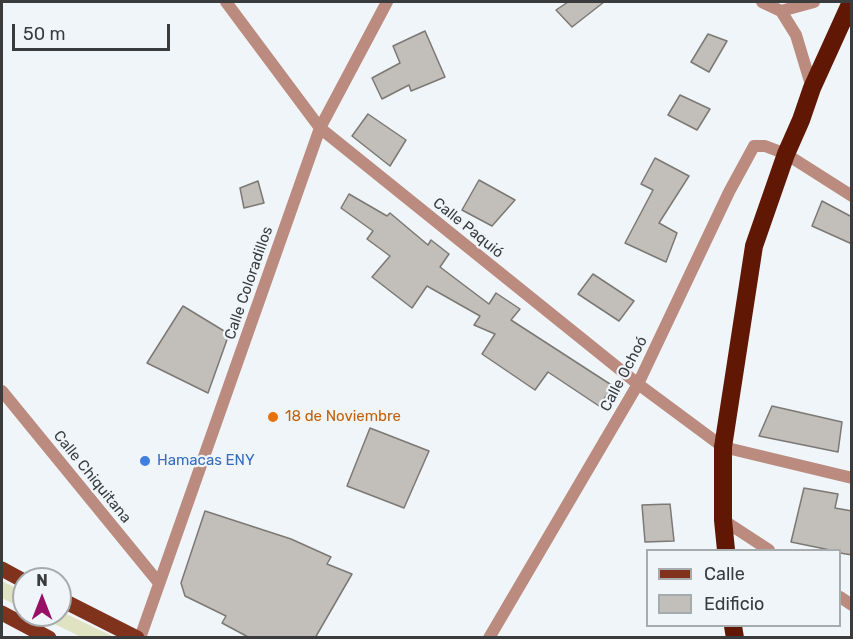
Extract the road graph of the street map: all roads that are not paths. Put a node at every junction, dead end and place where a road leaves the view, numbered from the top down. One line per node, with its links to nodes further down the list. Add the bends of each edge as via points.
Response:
1 (226, 2): 8 (street, Calle Paquió)
2 (387, 2): 8 (street, Calle Coloradillos)
3 (762, 2): 6 (street)
4 (814, 2): 6 (street)
5 (851, 2): 7 (highway)
6 (781, 11): 7 (street, via 796,35)
7 (812, 88): 9 (highway)
8 (320, 128): 11 (street, Calle Paquió); 18 (street, Calle Coloradillos)
9 (786, 154): 10 (street); 11 (street, Calle Ochoó, via 754,146); 13 (highway, via 754,246)
10 (852, 196)
11 (638, 384): 13 (street, Calle Paquió); 23 (street, Calle Ochoó)
12 (2, 391): 18 (street, Calle Chiquitana)
13 (723, 447): 14 (street); 15 (highway)
14 (852, 478)
15 (723, 520): 16 (highway); 17 (street)
16 (726, 549)
17 (767, 549)
18 (159, 583): 22 (street, Calle Coloradillos)
19 (72, 605): 22 (main road)
20 (2, 613): 21 (main road)
21 (49, 638)
22 (139, 638)
23 (489, 638)

